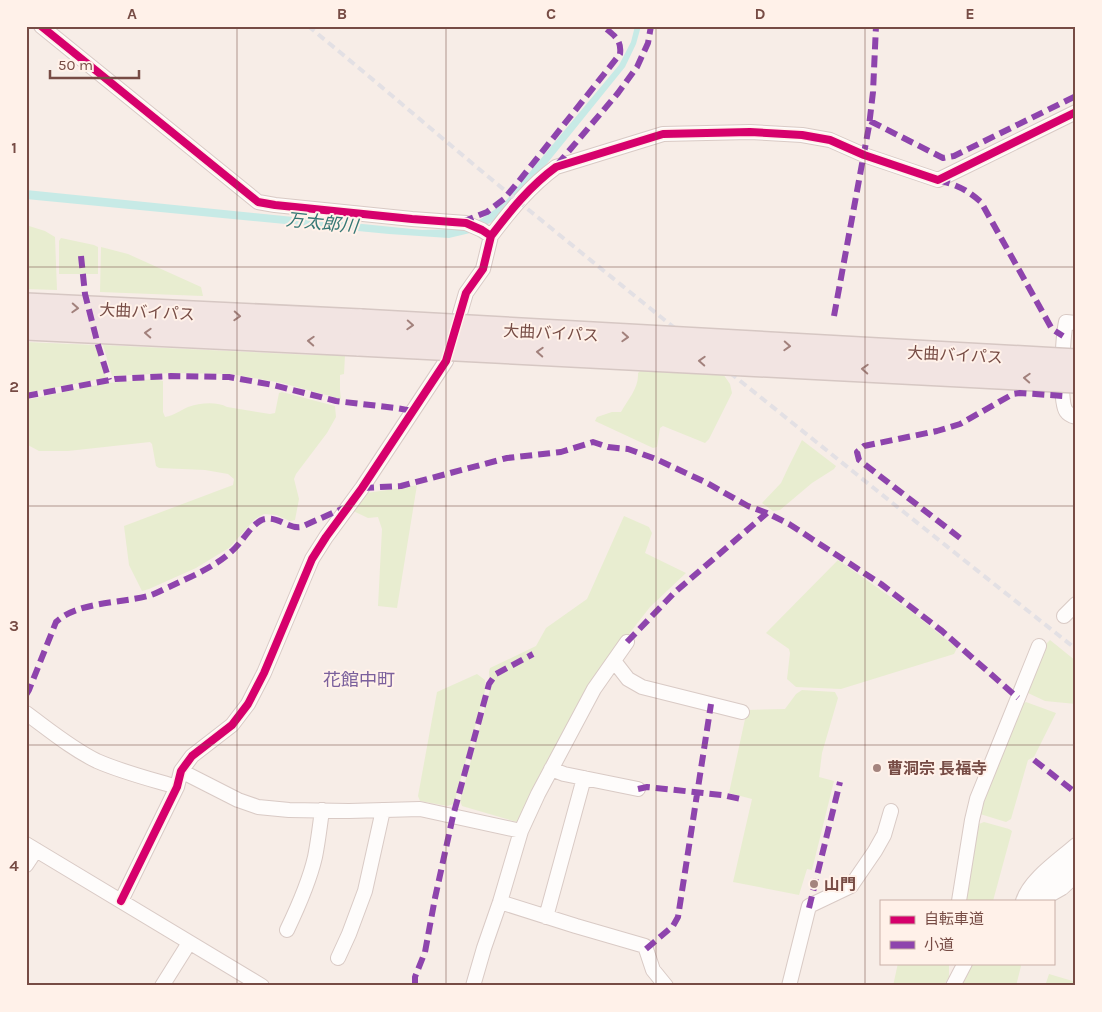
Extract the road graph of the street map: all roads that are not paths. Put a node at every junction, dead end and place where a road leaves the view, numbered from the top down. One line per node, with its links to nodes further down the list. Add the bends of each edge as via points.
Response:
1 (41, 26): 3 (street, via 258,202 466,223)
2 (1076, 112): 3 (street, via 938,180 830,140 802,135 750,132 663,134 556,167)
3 (487, 233): 19 (street, via 483,269 466,293 446,362 312,559 248,704 232,724 192,756)
4 (26, 306): 7 (highway, 大曲バイパス, one-way to 7)
5 (1076, 323): 10 (street, via 1066,322 1063,336 1065,410)
6 (26, 327): 7 (highway, 大曲バイパス, one-way to 6)
7 (360, 333): 8 (highway, 大曲バイパス, one-way to 8, bridge); 9 (highway, 大曲バイパス, one-way to 7, bridge)
8 (1076, 362)
9 (1076, 380)
10 (1076, 417)
11 (1076, 604): 12 (street)
12 (1064, 616)
13 (627, 642): 15 (street)
14 (1039, 646): 32 (street, via 977,799)
15 (614, 661): 16 (street, via 628,679 642,687); 18 (street, via 594,689)
16 (742, 712)
17 (26, 713): 21 (street, via 96,760)
18 (551, 769): 20 (street); 26 (street)
19 (181, 771): 21 (street); 23 (street, via 258,807)
20 (584, 778): 22 (street); 38 (street)
21 (178, 787): 36 (street)
22 (638, 789)
23 (322, 810): 24 (street); 39 (street, via 315,859)
24 (383, 810): 26 (street, via 420,809); 41 (street, via 365,891)
25 (891, 811): 47 (street, via 884,835 851,886 809,906)
26 (521, 831): 37 (street)
27 (1076, 845): 33 (street, via 1034,881)
28 (31, 847): 30 (street); 36 (street)
29 (1076, 859): 34 (street)
30 (26, 865)
31 (1076, 875): 35 (street, via 1062,888)
32 (959, 900)
33 (1025, 900)
34 (1026, 900)
35 (1041, 900)
36 (121, 901): 40 (street)
37 (500, 902): 38 (street); 45 (street)
38 (546, 917): 46 (street, via 645,946 653,970)
39 (287, 930)
40 (188, 942): 43 (street); 44 (street)
41 (338, 958)
42 (964, 964): 48 (street)
43 (162, 986)
44 (262, 986)
45 (473, 986)
46 (666, 986)
47 (790, 986)
48 (953, 986)

